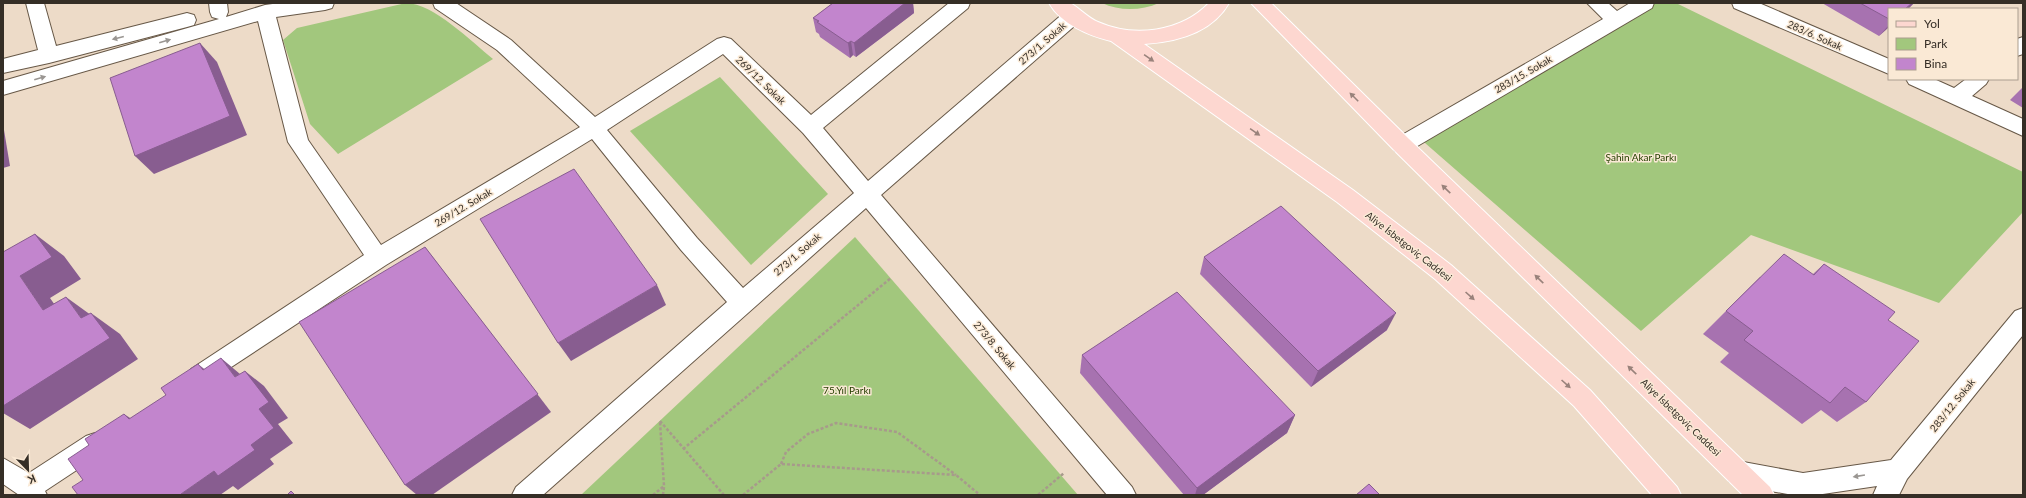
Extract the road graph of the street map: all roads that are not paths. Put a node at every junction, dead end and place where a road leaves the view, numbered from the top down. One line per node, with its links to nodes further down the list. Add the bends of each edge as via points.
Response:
1 (35, 3): 15 (street)
2 (325, 3): 12 (street)
3 (961, 3): 22 (street)
4 (1220, 3): 14 (main road, via 1212,13 1194,26 1171,34 1144,38)
5 (1260, 3): 25 (main road, Aliye İsbetgoviç Caddesi, one-way to 5)
6 (1596, 3): 13 (street)
7 (1645, 3): 13 (street, 283/15. Sokak)
8 (1741, 3): 17 (street, 283/6. Sokak)
9 (448, 4): 23 (street, via 504,45)
10 (219, 7): 12 (street); 15 (street, one-way to 15)
11 (1065, 10): 14 (main road, via 1093,28); 26 (street, 273/1. Sokak)
12 (265, 12): 20 (street, one-way to 12); 27 (street, via 298,142)
13 (1615, 19): 25 (street, 283/15. Sokak)
14 (1117, 35): 38 (main road, Aliye İsbetgoviç Caddesi, one-way to 38, via 1345,196 1443,272 1582,398)
15 (49, 56): 16 (street)
16 (3, 66)
17 (1888, 67)
18 (1918, 80): 21 (street)
19 (1978, 80): 21 (street)
20 (3, 88)
21 (1957, 97): 24 (street)
22 (810, 127): 23 (street, 269/12. Sokak, via 724,44); 26 (street, 269/12. Sokak)
23 (594, 128): 27 (street, 269/12. Sokak); 28 (street, via 689,244)
24 (2023, 128)
25 (1402, 145): 34 (main road, Aliye İsbetgoviç Caddesi, one-way to 25)
26 (867, 194): 28 (street, 273/1. Sokak); 37 (street, 273/8. Sokak)
27 (378, 258): 30 (street, 269/12. Sokak)
28 (742, 303): 36 (street, 273/1. Sokak)
29 (2023, 318): 33 (street, 283/12. Sokak)
30 (181, 388)
31 (108, 435): 35 (street)
32 (3, 470): 35 (street)
33 (1898, 470): 34 (street, one-way to 34, via 1803,485); 40 (street, 283/12. Sokak)
34 (1738, 473): 39 (main road, Aliye İsbetgoviç Caddesi)
35 (32, 491)
36 (525, 495)
37 (1123, 495)
38 (1668, 495)
39 (1761, 495)
40 (1886, 495)

